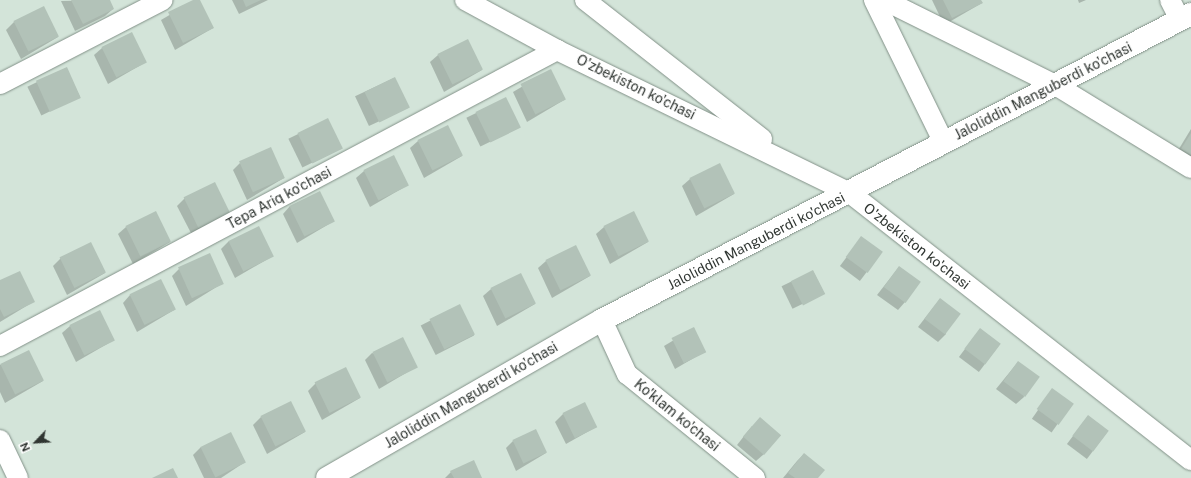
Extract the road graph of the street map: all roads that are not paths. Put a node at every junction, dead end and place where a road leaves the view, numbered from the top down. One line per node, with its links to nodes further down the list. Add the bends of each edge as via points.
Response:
1 (163, 0): 9 (street)
2 (465, 0): 8 (street, O'zbekiston ko'chasi)
3 (585, 0): 12 (street)
4 (874, 0): 11 (street)
5 (884, 0): 10 (street)
6 (1170, 0): 7 (street)
7 (1186, 17): 10 (street, Jaloliddin Manguberdi ko'chasi)
8 (558, 50): 12 (street, O'zbekiston ko'chasi); 16 (street, Tepa Ariq ko'chasi)
9 (0, 84)
10 (1057, 86): 11 (street, Jaloliddin Manguberdi ko'chasi); 13 (street)
11 (944, 142): 14 (street, Jaloliddin Manguberdi ko'chasi)
12 (792, 162): 14 (street, O'zbekiston ko'chasi)
13 (1191, 168)
14 (850, 193): 15 (street, Jaloliddin Manguberdi ko'chasi); 18 (street, O'zbekiston ko'chasi)
15 (602, 320): 20 (street, Jaloliddin Manguberdi ko'chasi); 21 (street, Ko'klam ko'chasi, via 627,374)
16 (0, 346)
17 (0, 440): 19 (street)
18 (1191, 460)
19 (18, 478)
20 (327, 478)
21 (755, 478)

